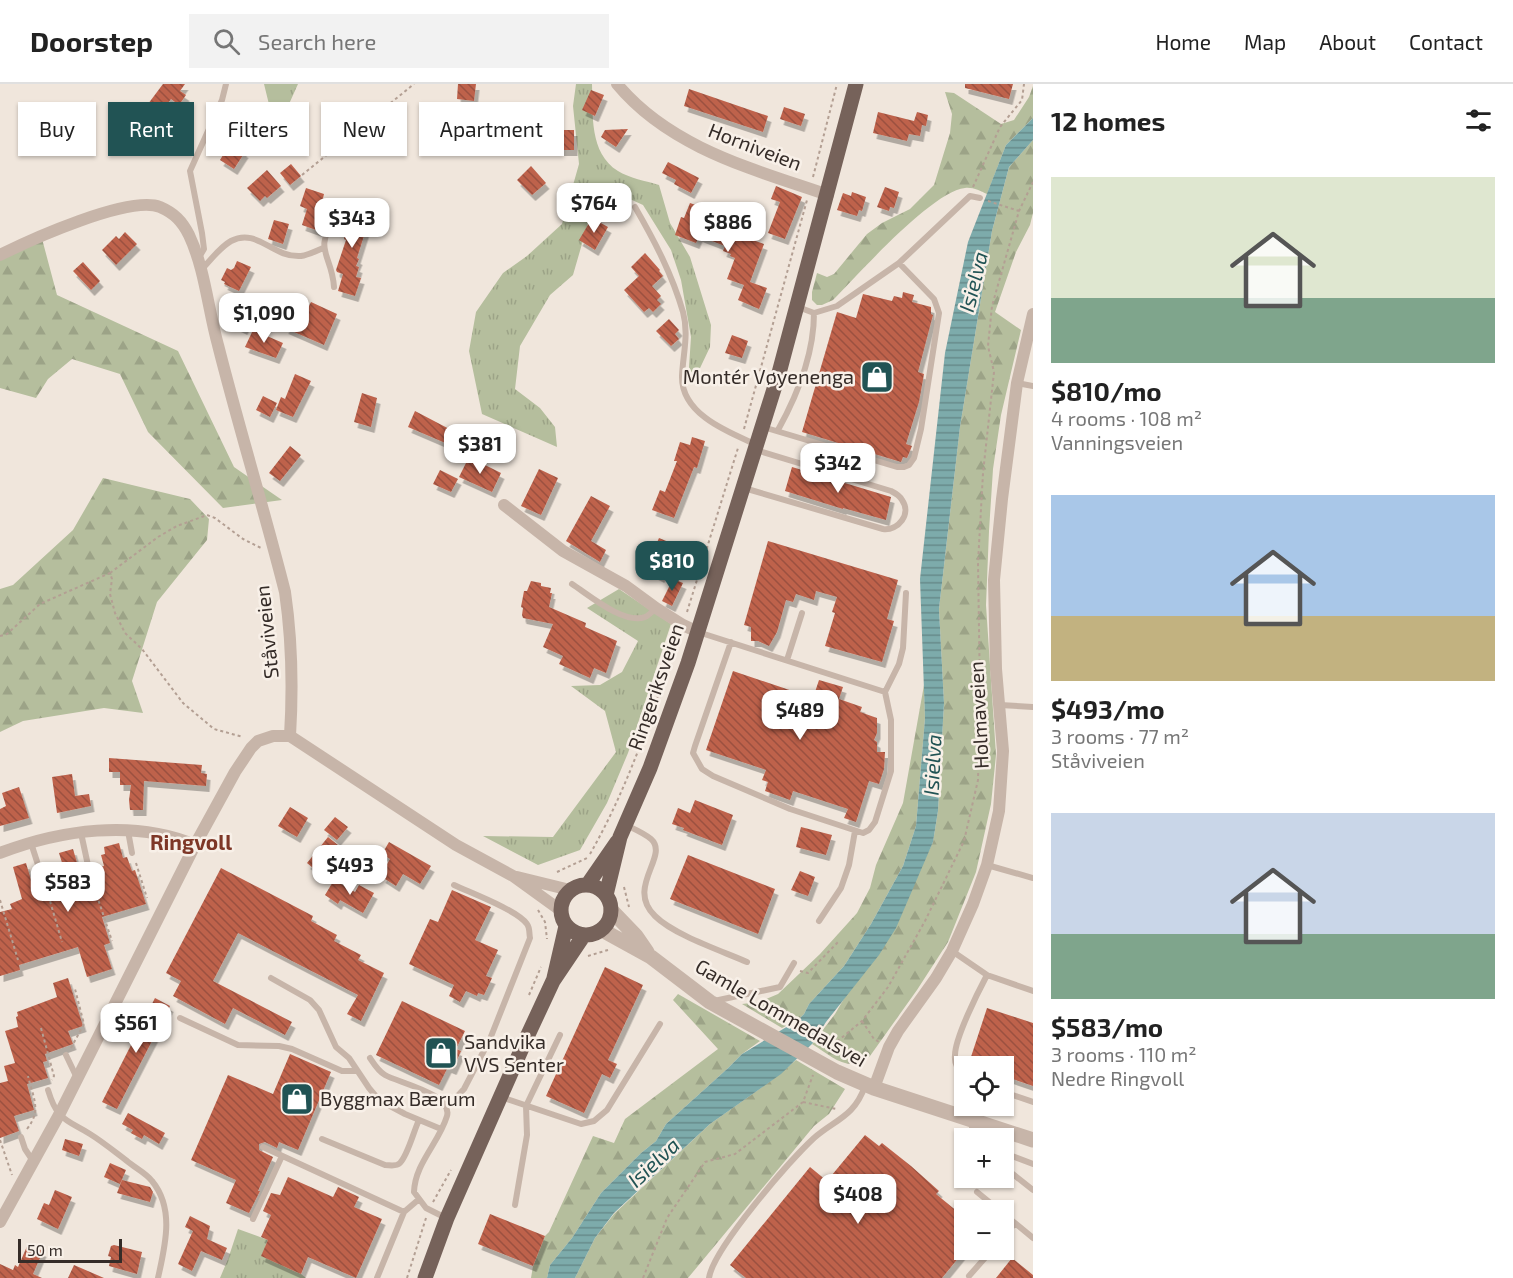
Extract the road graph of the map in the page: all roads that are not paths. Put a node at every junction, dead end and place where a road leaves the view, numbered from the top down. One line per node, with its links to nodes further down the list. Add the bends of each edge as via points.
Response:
1 (226, 84): 11 (lane, Ståviveien, via 190,171 204,249)
2 (617, 84): 4 (street, Horniveien, via 628,98 690,143 727,161)
3 (856, 84): 4 (main road, Ringeriksveien)
4 (828, 195): 13 (main road, Ringeriksveien)
5 (980, 198): 10 (lane, via 970,196)
6 (635, 207): 19 (lane, via 670,275 683,312 687,332 682,378 686,395 701,415)
7 (336, 218): 8 (lane)
8 (323, 248): 11 (lane, via 292,255 271,249 251,236 241,237); 12 (lane)
9 (0, 255): 11 (street, Ståviveien, via 40,235 94,216 156,206 180,220)
10 (899, 263): 14 (lane, via 837,306); 18 (lane, via 934,299 939,313 921,429 909,465 897,467)
11 (199, 265): 32 (street, Ståviveien, via 285,592 290,626)
12 (334, 287)
13 (798, 307): 14 (lane); 18 (main road, Ringeriksveien)
14 (814, 314): 18 (lane, via 814,334 804,375)
15 (1033, 314): 16 (street, Holmaveien)
16 (1017, 383): 17 (lane); 30 (street, Holmaveien, via 994,580)
17 (1033, 386)
18 (770, 429): 19 (main road, Ringeriksveien)
19 (756, 448): 20 (main road, Ringeriksveien); 20 (lane, via 891,491 903,500 905,517 897,527 883,530)
20 (744, 488): 26 (main road, Ringeriksveien)
21 (504, 505): 24 (street, via 563,551 626,586)
22 (573, 584): 24 (lane, via 631,618 645,617)
23 (906, 593): 29 (lane, via 903,648)
24 (656, 608): 26 (street)
25 (802, 613): 28 (lane)
26 (698, 632): 27 (lane); 34 (main road, Ringeriksveien, via 660,743)
27 (731, 642): 28 (lane); 35 (lane, via 695,746 696,761 712,776)
28 (787, 660): 29 (lane)
29 (885, 692): 35 (lane, via 891,720 891,771 875,822 863,833)
30 (999, 705): 31 (lane); 41 (street, Holmaveien, via 1003,751 999,811)
31 (1033, 707)
32 (290, 736): 38 (street, via 258,741 235,772); 44 (street, via 456,845)
33 (128, 831): 36 (street); 38 (street); 40 (lane)
34 (623, 831): 46 (main road, Ringeriksveien); 49 (main road, Ringeriksveien); 58 (lane, via 651,839 657,850 644,889 646,902 655,916 676,930)
35 (855, 831): 52 (lane, via 841,888)
36 (81, 832): 37 (street); 42 (lane)
37 (30, 842): 39 (street); 43 (lane)
38 (195, 845): 72 (street)
39 (0, 853)
40 (132, 853)
41 (987, 865): 45 (lane); 56 (street, Holmaveien)
42 (89, 870)
43 (41, 874)
44 (513, 876): 48 (street); 50 (street)
45 (1033, 877)
46 (588, 884): 48 (main road); 49 (main road)
47 (454, 885): 79 (lane, via 515,914 526,922 530,938 490,1039 464,1089)
48 (570, 890): 50 (main road)
49 (606, 895): 51 (main road)
50 (560, 910): 53 (main road)
51 (611, 910): 54 (main road); 57 (street, Gamle Lommedalsvei)
52 (819, 921)
53 (566, 926): 55 (main road); 62 (main road)
54 (602, 930): 55 (main road); 57 (street, Gamle Lommedalsvei)
55 (584, 935): 62 (main road)
56 (952, 951): 60 (lane); 73 (street, Holmaveien, via 898,1031)
57 (651, 957): 64 (street, Gamle Lommedalsvei)
58 (747, 962)
59 (793, 966): 64 (lane, via 780,987)
60 (987, 975): 63 (lane); 69 (lane)
61 (272, 978): 71 (lane, via 315,1005 336,1047)
62 (553, 981): 76 (main road)
63 (1033, 991)
64 (710, 1002): 73 (street, Gamle Lommedalsvei)
65 (180, 1018): 71 (lane, via 238,1046 279,1046 342,1071)
66 (660, 1024): 78 (lane, via 607,1110 594,1121 581,1124)
67 (560, 1035): 78 (lane)
68 (66, 1055): 72 (lane)
69 (955, 1056)
70 (370, 1058): 79 (lane, via 384,1075 435,1096)
71 (357, 1071): 81 (lane, via 379,1100)
72 (77, 1078): 80 (street)
73 (869, 1086): 82 (street, Gamle Lommedalsvei); 110 (lane, via 849,1113 814,1138 779,1177 717,1256)
74 (48, 1090): 80 (lane)
75 (1014, 1095): 77 (lane)
76 (500, 1097): 78 (lane); 101 (main road)
77 (1033, 1102)
78 (526, 1106): 98 (lane, via 527,1135)
79 (447, 1107): 84 (lane)
80 (59, 1115): 91 (street); 107 (lane, via 151,1179 162,1195 166,1235)
81 (419, 1120): 84 (lane); 86 (lane, via 404,1157 394,1166)
82 (972, 1120): 83 (lane); 87 (street, Gamle Lommedalsvei)
83 (972, 1128)
84 (441, 1129): 96 (lane, via 417,1175 414,1192)
85 (21, 1137): 91 (lane)
86 (322, 1139)
87 (1033, 1140)
88 (263, 1147): 89 (lane)
89 (282, 1156): 99 (lane); 102 (lane)
90 (1014, 1157): 92 (lane)
91 (34, 1161): 100 (street)
92 (1033, 1164)
93 (1014, 1175): 94 (lane)
94 (1033, 1190)
95 (977, 1192): 97 (lane)
96 (418, 1200): 99 (lane); 101 (lane)
97 (987, 1200)
98 (515, 1205)
99 (404, 1212): 108 (lane)
100 (2, 1214)
101 (447, 1218): 109 (main road)
102 (253, 1219)
103 (1015, 1223): 104 (lane)
104 (1033, 1238)
105 (983, 1260): 106 (lane)
106 (969, 1276)
107 (158, 1278)
108 (377, 1278)
109 (425, 1278)
110 (709, 1278)

